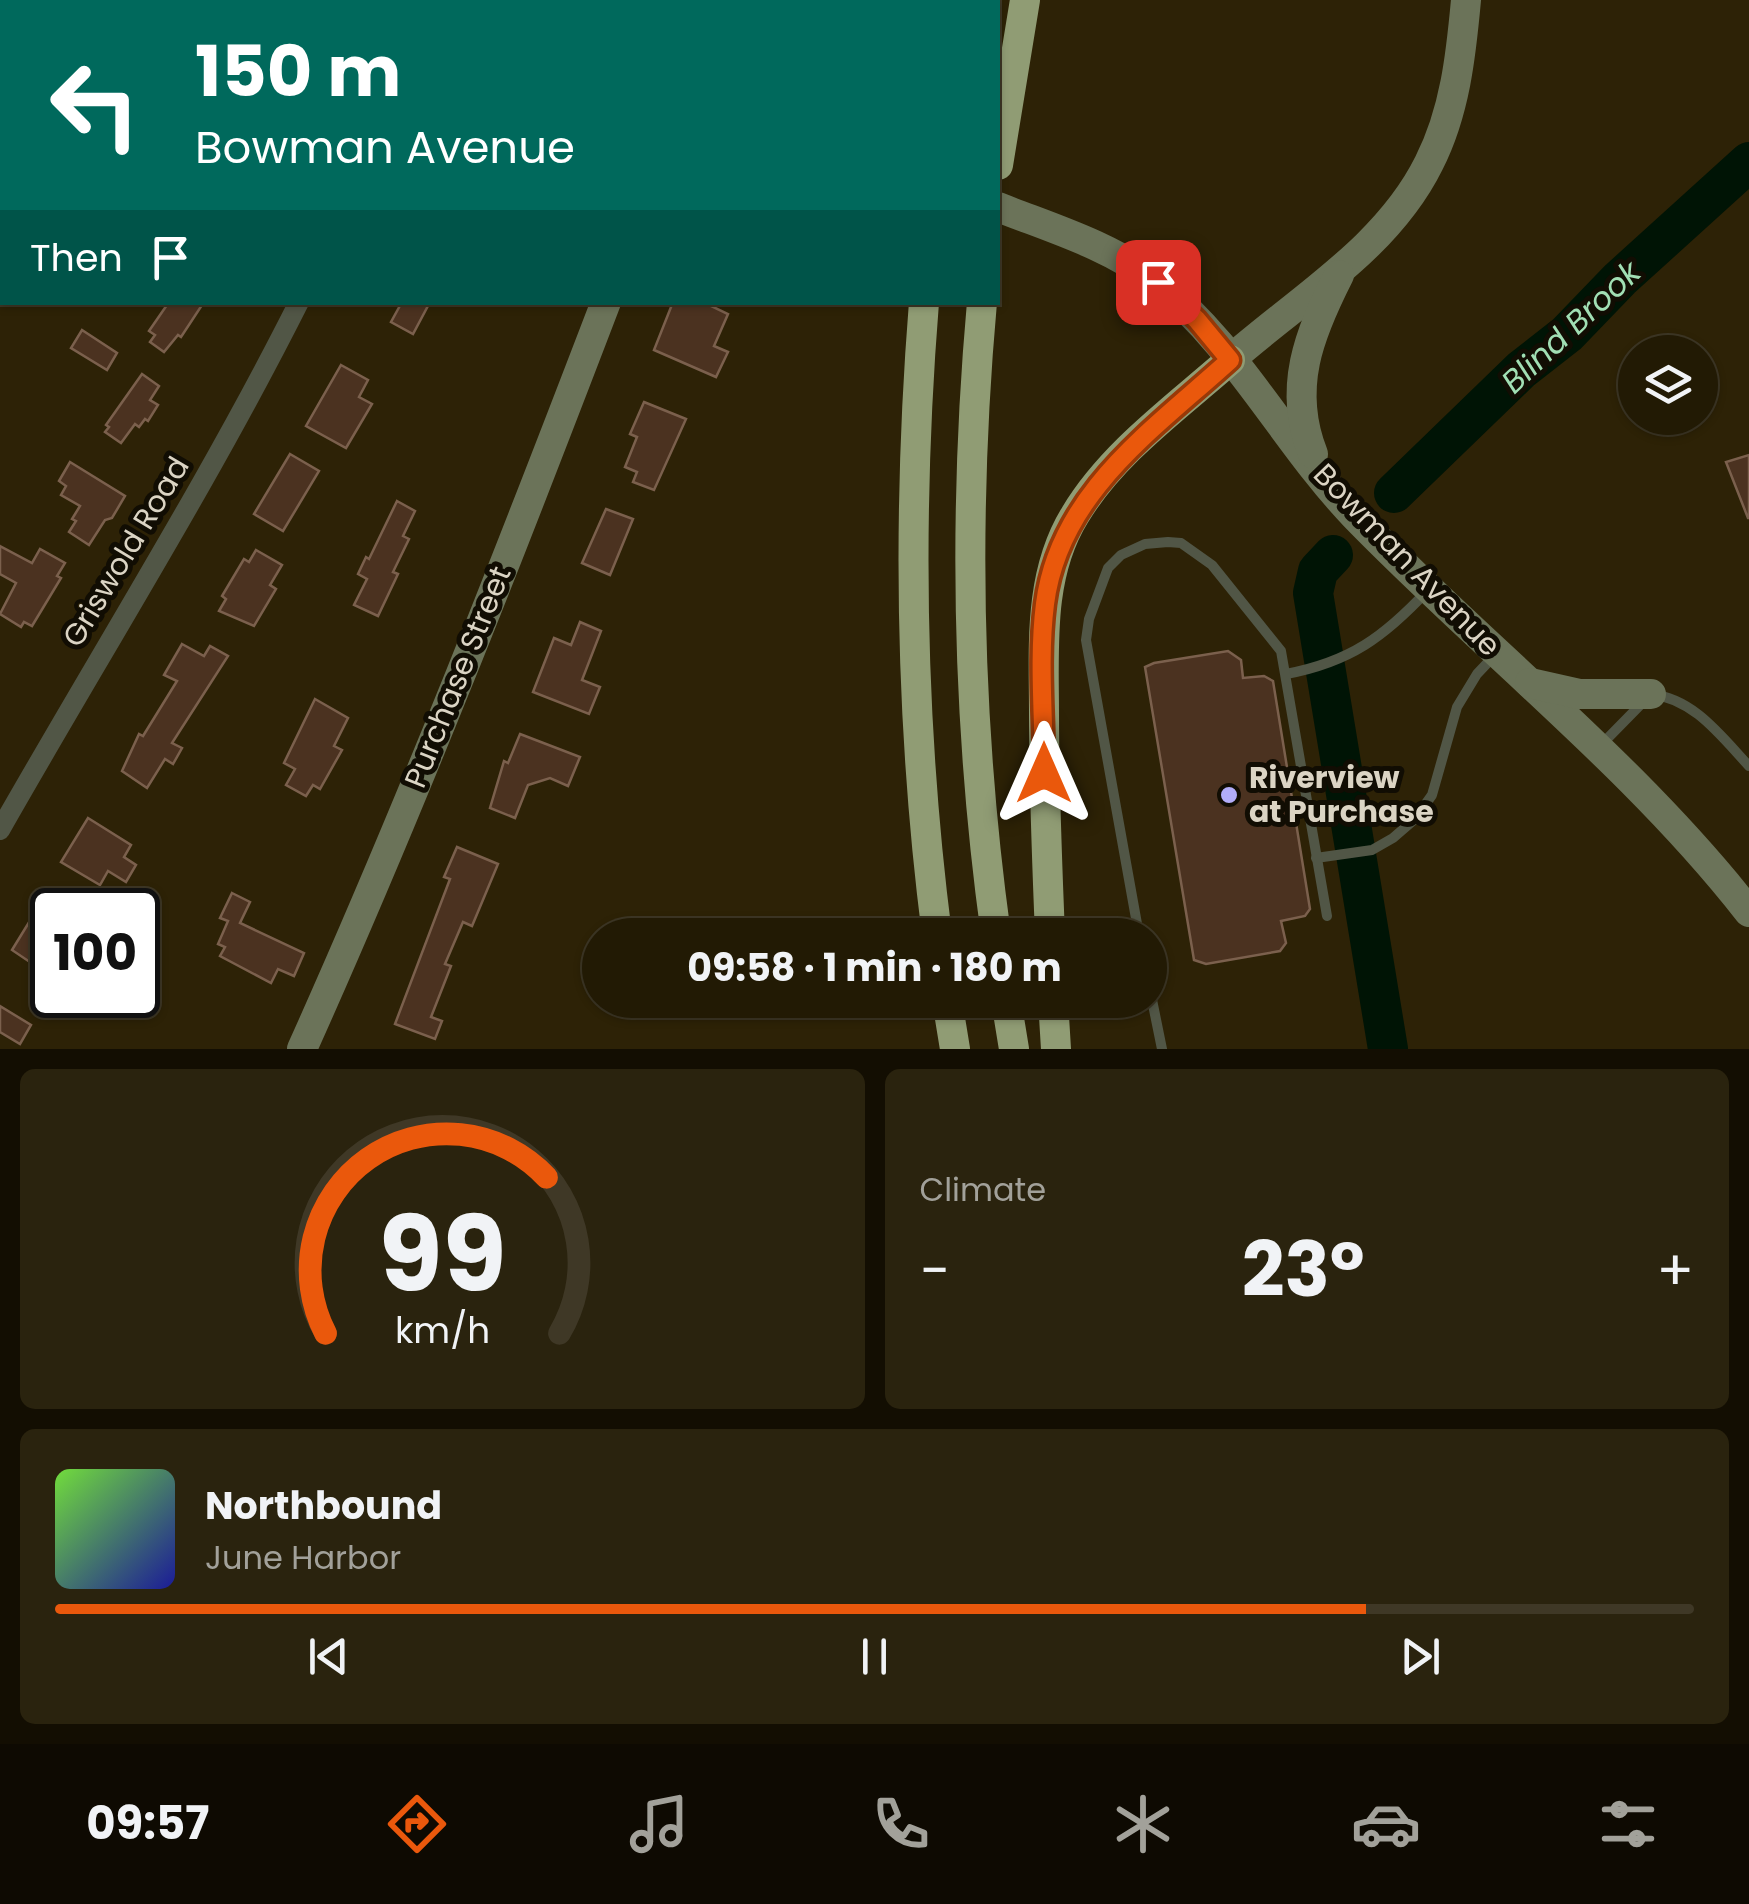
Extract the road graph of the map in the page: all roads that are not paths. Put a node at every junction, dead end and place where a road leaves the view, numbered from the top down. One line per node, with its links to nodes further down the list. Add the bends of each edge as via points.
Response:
1 (1026, 0): 3 (highway)
2 (1466, 0): 5 (main road, via 1454,90 1430,162 1390,221)
3 (1000, 153)
4 (1000, 208): 10 (main road, Bowman Avenue, via 1117,256 1158,282)
5 (1343, 268): 10 (main road); 11 (main road, via 1304,356 1304,432)
6 (298, 305): 19 (street, Griswold Road, via 238,424)
7 (605, 305): 31 (main road, Purchase Street)
8 (924, 305): 23 (highway, via 914,456 914,661)
9 (982, 305): 24 (highway, via 970,619)
10 (1230, 360): 11 (main road, Bowman Avenue); 25 (highway, via 1108,470 1074,516 1053,562 1044,638)
11 (1320, 473): 12 (main road, Bowman Avenue)
12 (1428, 589): 13 (main road, Bowman Avenue); 14 (lane, via 1365,647)
13 (1496, 654): 15 (main road, Bowman Avenue); 20 (lane, via 1457,707 1432,794 1414,819 1372,850)
14 (1286, 674): 20 (lane); 26 (lane, via 1281,651 1212,565 1182,544 1145,544 1108,568 1086,640)
15 (1526, 682): 16 (main road, via 1579,694); 17 (main road, Bowman Avenue)
16 (1651, 694): 17 (lane); 18 (lane, via 1672,696 1701,715)
17 (1596, 749): 21 (main road, Bowman Avenue, via 1678,827)
18 (1749, 766)
19 (0, 830)
20 (1316, 858): 22 (lane)
21 (1749, 912)
22 (1327, 916)
23 (936, 918)
24 (994, 918)
25 (1049, 918)
26 (1136, 918)
27 (950, 1018): 32 (highway)
28 (1009, 1018): 33 (highway)
29 (1054, 1018): 34 (highway)
30 (1156, 1018): 35 (lane)
31 (302, 1049)
32 (955, 1049)
33 (1014, 1049)
34 (1056, 1049)
35 (1162, 1049)

